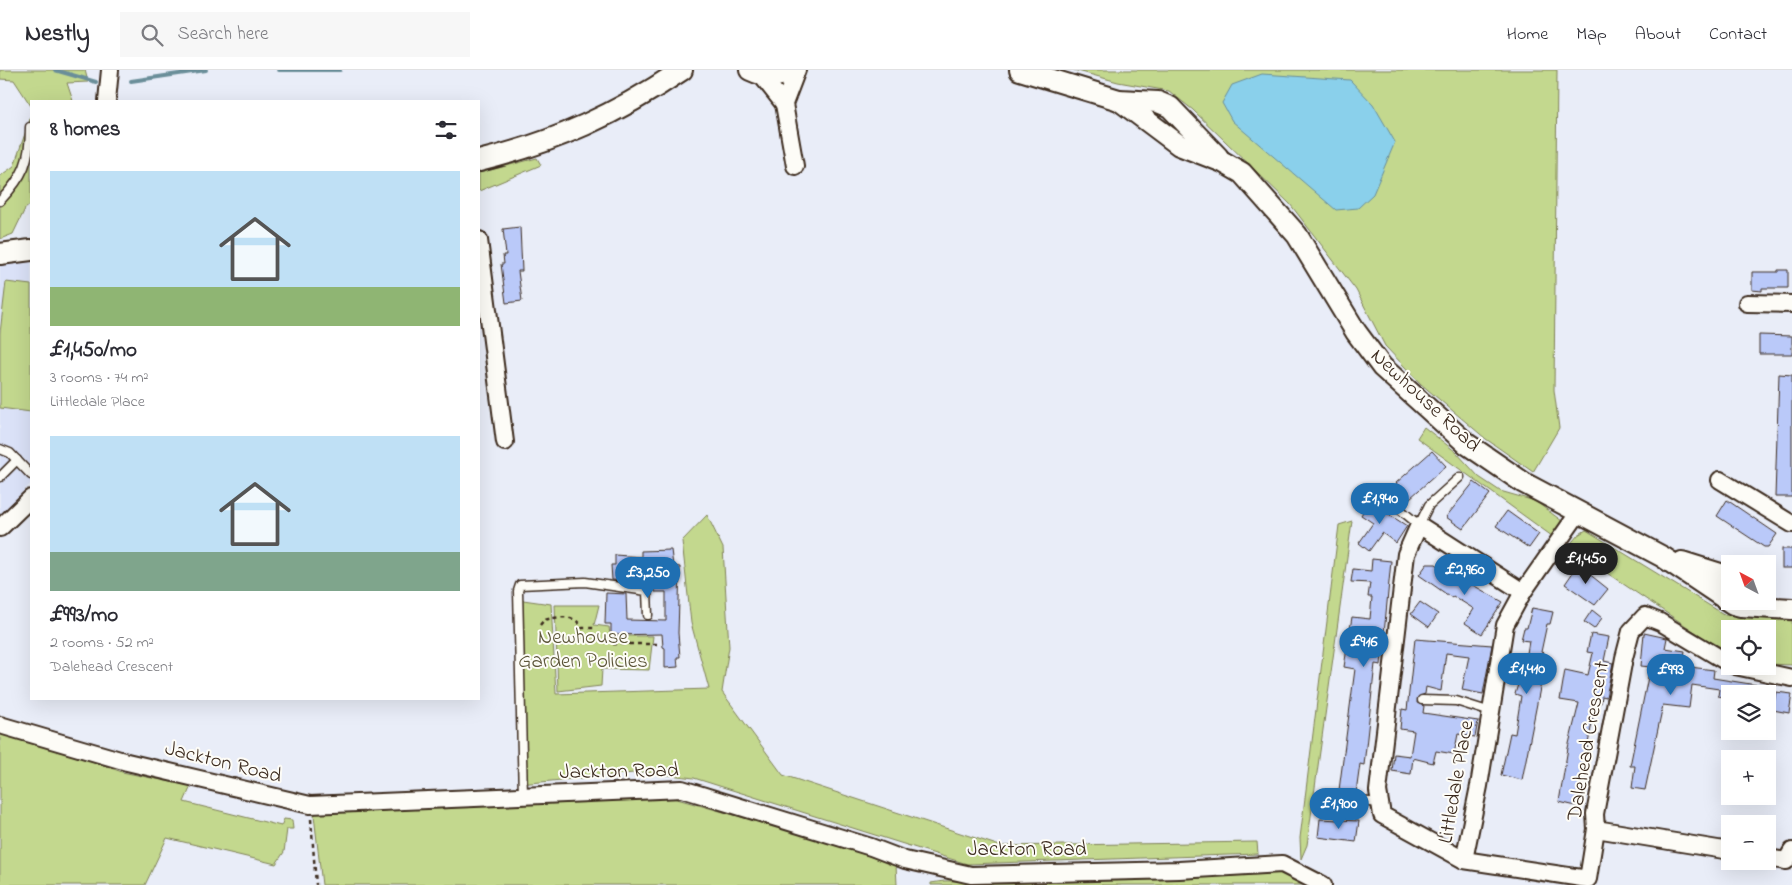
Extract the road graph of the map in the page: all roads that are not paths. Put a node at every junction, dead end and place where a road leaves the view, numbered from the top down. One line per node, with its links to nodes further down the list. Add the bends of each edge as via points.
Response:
1 (110, 70): 6 (street)
2 (683, 70): 9 (street, via 587,126)
3 (795, 70): 5 (street, via 774,77); 7 (street)
4 (1020, 70): 26 (street, Newhouse Road, via 1119,100 1179,144 1242,173 1297,235 1356,332 1382,367 1496,466)
5 (755, 73): 7 (street)
6 (107, 100)
7 (784, 104): 10 (street)
8 (30, 127): 11 (lane, via 26,168)
9 (480, 161)
10 (795, 166)
11 (0, 201)
12 (480, 248): 17 (street)
13 (30, 250): 14 (street)
14 (0, 254)
15 (1747, 303): 16 (street)
16 (1792, 304)
17 (505, 442)
18 (0, 449): 19 (lane)
19 (17, 460): 20 (lane); 21 (lane)
20 (30, 473)
21 (0, 477)
22 (1460, 477): 28 (lane, via 1429,505)
23 (1720, 480): 27 (street)
24 (1385, 497): 28 (lane)
25 (30, 499): 29 (street)
26 (1579, 512): 30 (street, Newhouse Road); 32 (street, Littledale Place)
27 (1792, 524)
28 (1419, 525): 32 (street); 44 (street, via 1406,554 1378,791)
29 (0, 528)
30 (1663, 557): 31 (street, Newhouse Road); 34 (street, Newhouse Road, via 1733,604)
31 (1721, 573)
32 (1523, 592): 40 (street, Littledale Place, via 1505,625)
33 (1776, 601): 34 (street, Newhouse Road)
34 (1792, 608)
35 (648, 615): 42 (lane, via 647,591 585,582 520,585)
36 (1721, 659): 45 (street, Dalehead Crescent, via 1645,616 1631,631 1595,814)
37 (1776, 675): 38 (street)
38 (1792, 678)
39 (1422, 700): 40 (lane, Littledale Place, via 1456,702)
40 (1491, 712): 49 (street, Littledale Place)
41 (0, 725): 42 (street, Jackton Road, via 127,762 310,805)
42 (523, 796): 51 (street, Jackton Road, via 682,789 905,860 971,875 1282,864)
43 (1328, 798): 44 (lane)
44 (1380, 803): 49 (street, Dalehead Crescent, via 1382,815)
45 (1596, 829): 46 (street); 50 (street, Dalehead Crescent)
46 (1721, 850)
47 (1792, 851): 48 (street, via 1786,861)
48 (1776, 859)
49 (1464, 860): 50 (street, Dalehead Crescent)
50 (1590, 882)
51 (1322, 885)

